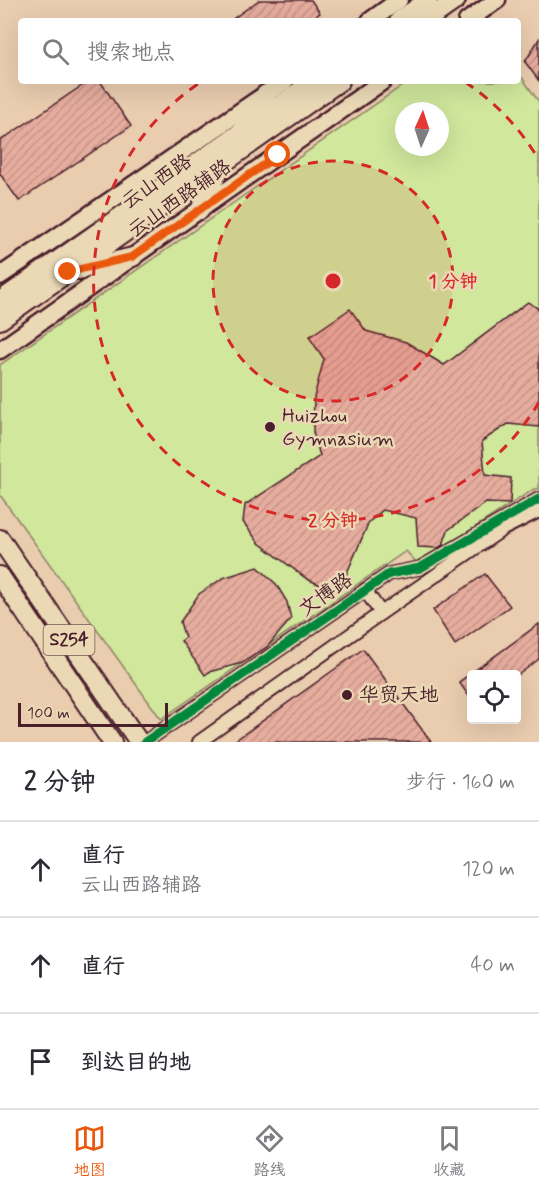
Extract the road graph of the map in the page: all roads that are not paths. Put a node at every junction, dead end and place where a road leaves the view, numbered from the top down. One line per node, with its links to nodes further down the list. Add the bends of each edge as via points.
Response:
1 (399, 0): 5 (main road)
2 (428, 0): 6 (main road)
3 (456, 0): 7 (main road)
4 (496, 0): 8 (main road)
5 (374, 18)
6 (403, 18)
7 (430, 18)
8 (471, 18)
9 (281, 84): 13 (main road, 云山西路辅路)
10 (310, 84): 14 (main road)
11 (336, 84): 15 (main road, 云山西路)
12 (378, 84): 16 (main road, 云山西路辅路)
13 (266, 94): 14 (main road); 19 (main road, 云山西路辅路)
14 (236, 136): 20 (main road)
15 (222, 164): 16 (main road); 18 (main road, 云山西路)
16 (200, 210): 17 (main road, 云山西路辅路)
17 (132, 257): 18 (main road); 22 (main road, 云山西路辅路)
18 (68, 272): 21 (main road, 云山西路)
19 (0, 276)
20 (0, 301)
21 (0, 320)
22 (0, 350)
23 (539, 499): 27 (street, 文博路, via 420,568 389,574)
24 (539, 511): 28 (street, via 503,530)
25 (0, 539): 30 (main road, S254)
26 (0, 576): 29 (main road, S254)
27 (365, 590): 28 (street); 31 (street, 文博路)
28 (381, 613): 32 (street)
29 (112, 742)
30 (139, 742)
31 (145, 742)
32 (199, 742)

